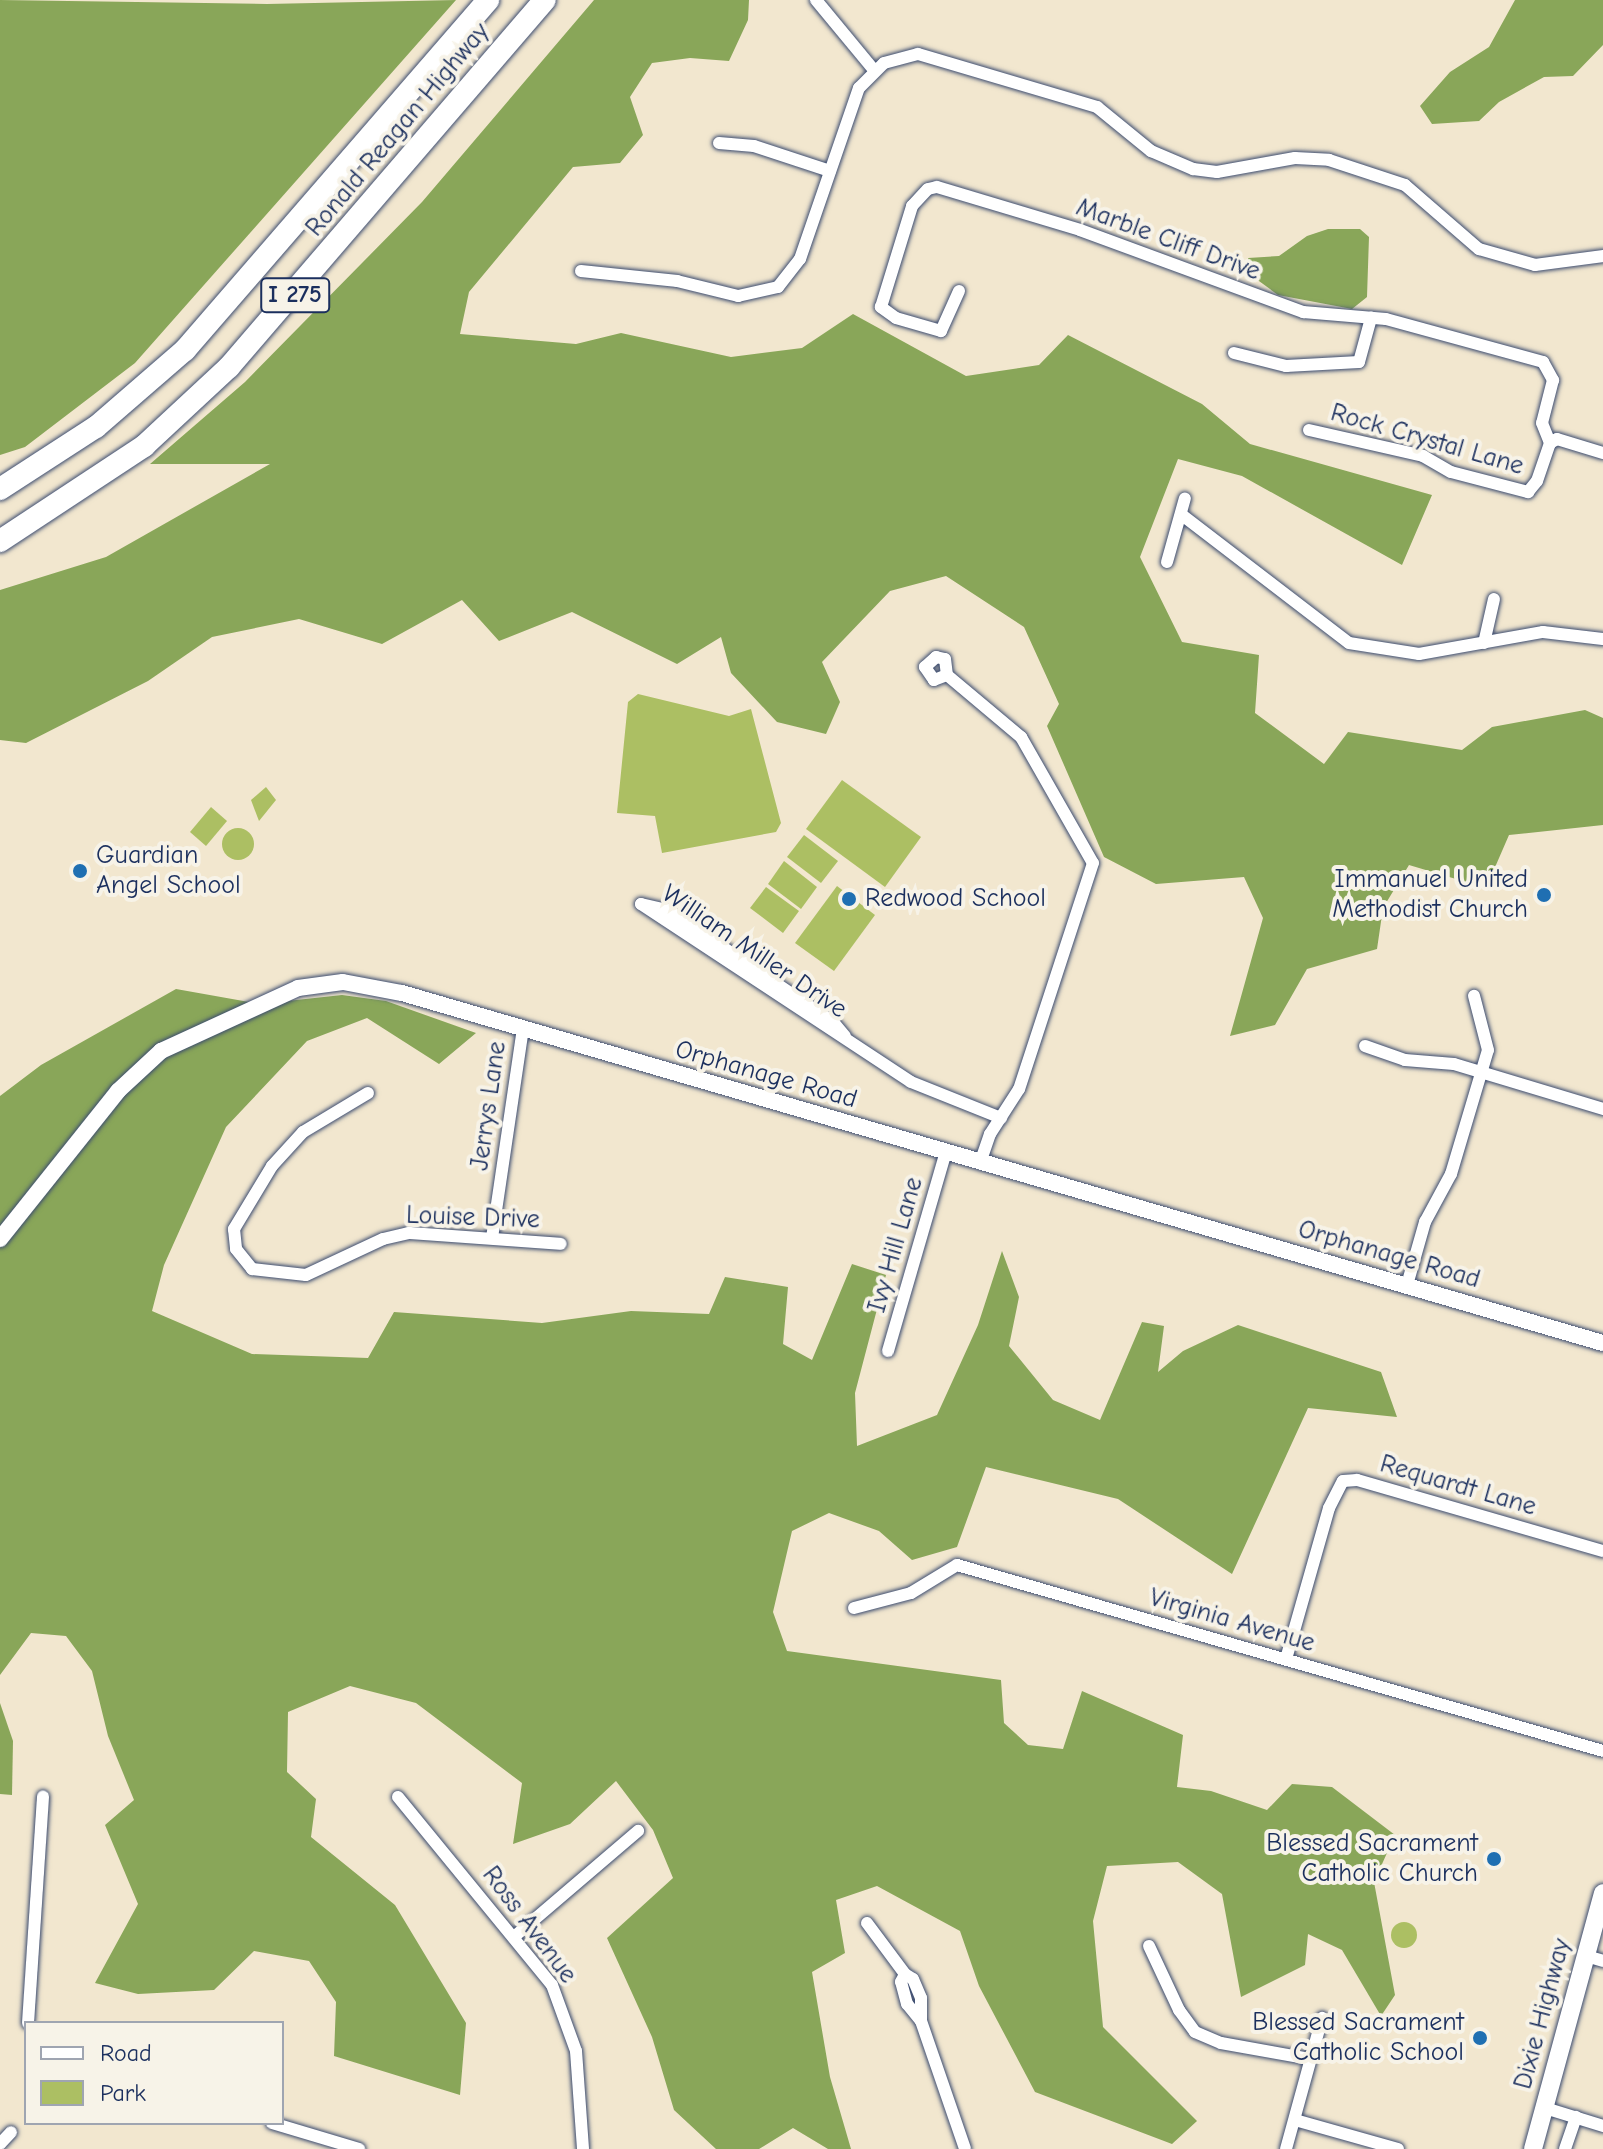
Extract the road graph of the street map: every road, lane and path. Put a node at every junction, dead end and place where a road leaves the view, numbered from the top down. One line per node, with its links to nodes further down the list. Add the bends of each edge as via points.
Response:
1 (488, 0): 15 (highway, Ronald Reagan Highway / I 275, via 185,350 96,427)
2 (545, 0): 18 (highway, Ronald Reagan Highway / I 275, via 229,367 144,446)
3 (816, 0): 4 (street)
4 (874, 70): 6 (street, via 855,96); 7 (street, via 895,58 929,54 1097,107 1164,160 1193,169 1217,172 1295,158 1329,160 1405,185 1479,249 1535,265)
5 (719, 143): 6 (street, via 754,146)
6 (830, 171): 8 (street, via 800,259 786,281 768,292 738,296 677,281)
7 (1603, 256)
8 (581, 271)
9 (959, 291): 10 (street, Marble Cliff Drive, via 941,331 896,318 881,307 906,220 928,189 937,187 1109,239 1303,312)
10 (1371, 318): 11 (street, via 1359,362 1286,366); 13 (street, Marble Cliff Drive, via 1543,362 1553,380 1542,423)
11 (1234, 353)
12 (1309, 430): 13 (street, Rock Crystal Lane, via 1423,456 1451,472 1528,492)
13 (1550, 443): 14 (street, via 1557,439)
14 (1603, 453)
15 (0, 489)
16 (1185, 498): 17 (street)
17 (1182, 515): 19 (street); 22 (street, via 1349,643 1419,654)
18 (0, 541)
19 (1167, 562)
20 (1494, 599): 22 (street)
21 (1603, 639): 22 (street, via 1543,632)
22 (1484, 643)
23 (947, 675): 31 (street, via 1034,753 1093,863 1019,1089)
24 (1474, 996): 28 (street, via 1489,1041)
25 (523, 1028): 32 (main road, Orphanage Road); 34 (street, Jerrys Lane); 35 (main road, Orphanage Road, via 371,985 319,982 298,988 181,1039 145,1064)
26 (847, 1039): 26 (street, William Miller Drive, via 834,1023 668,910 641,904 829,1032); 31 (street, William Miller Drive, via 911,1082)
27 (1365, 1046): 28 (street, via 1405,1060 1438,1061)
28 (1483, 1072): 30 (street); 37 (street, via 1451,1174 1425,1222)
29 (368, 1093): 34 (street, Louise Drive, via 303,1132 272,1166 234,1229 236,1249 245,1263 260,1273 306,1275 396,1235)
30 (1603, 1109)
31 (1001, 1118): 33 (street)
32 (946, 1152): 33 (main road, Orphanage Road); 39 (street, Ivy Hill Lane)
33 (980, 1163): 37 (main road, Orphanage Road)
34 (492, 1238): 36 (street, Louise Drive)
35 (0, 1239)
36 (561, 1244)
37 (1407, 1285): 38 (main road, Orphanage Road)
38 (1603, 1343)
39 (888, 1351)
40 (1603, 1551): 42 (street, Requardt Lane, via 1357,1480 1343,1481 1329,1508)
41 (854, 1608): 42 (street, Virginia Avenue, via 911,1593 957,1565)
42 (1286, 1659): 43 (street, Virginia Avenue)
43 (1603, 1751)
44 (43, 1796): 53 (street)
45 (398, 1797): 49 (street, Ross Avenue)
46 (638, 1831): 49 (street)
47 (1603, 1893): 51 (main road, Dixie Highway)
48 (867, 1923): 66 (street, via 921,1998 921,2021)
49 (515, 1936): 65 (street, Ross Avenue, via 552,1985 569,2024)
50 (1149, 1946): 54 (street, via 1195,2032 1221,2043)
51 (1595, 1959): 55 (main road, Dixie Highway)
52 (1322, 2018): 54 (street)
53 (28, 2021)
54 (1310, 2059): 57 (street)
55 (1545, 2108): 56 (street); 69 (main road, Dixie Highway)
56 (1576, 2117): 59 (street); 70 (street)
57 (1295, 2120): 67 (street); 68 (street)
58 (278, 2125): 61 (street)
59 (1603, 2126)
60 (11, 2132): 62 (street)
61 (314, 2136): 63 (street); 64 (street)
62 (0, 2144)
63 (307, 2149)
64 (359, 2149)
65 (583, 2149)
66 (965, 2149)
67 (1286, 2149)
68 (1398, 2149)
69 (1533, 2149)
70 (1565, 2149)

